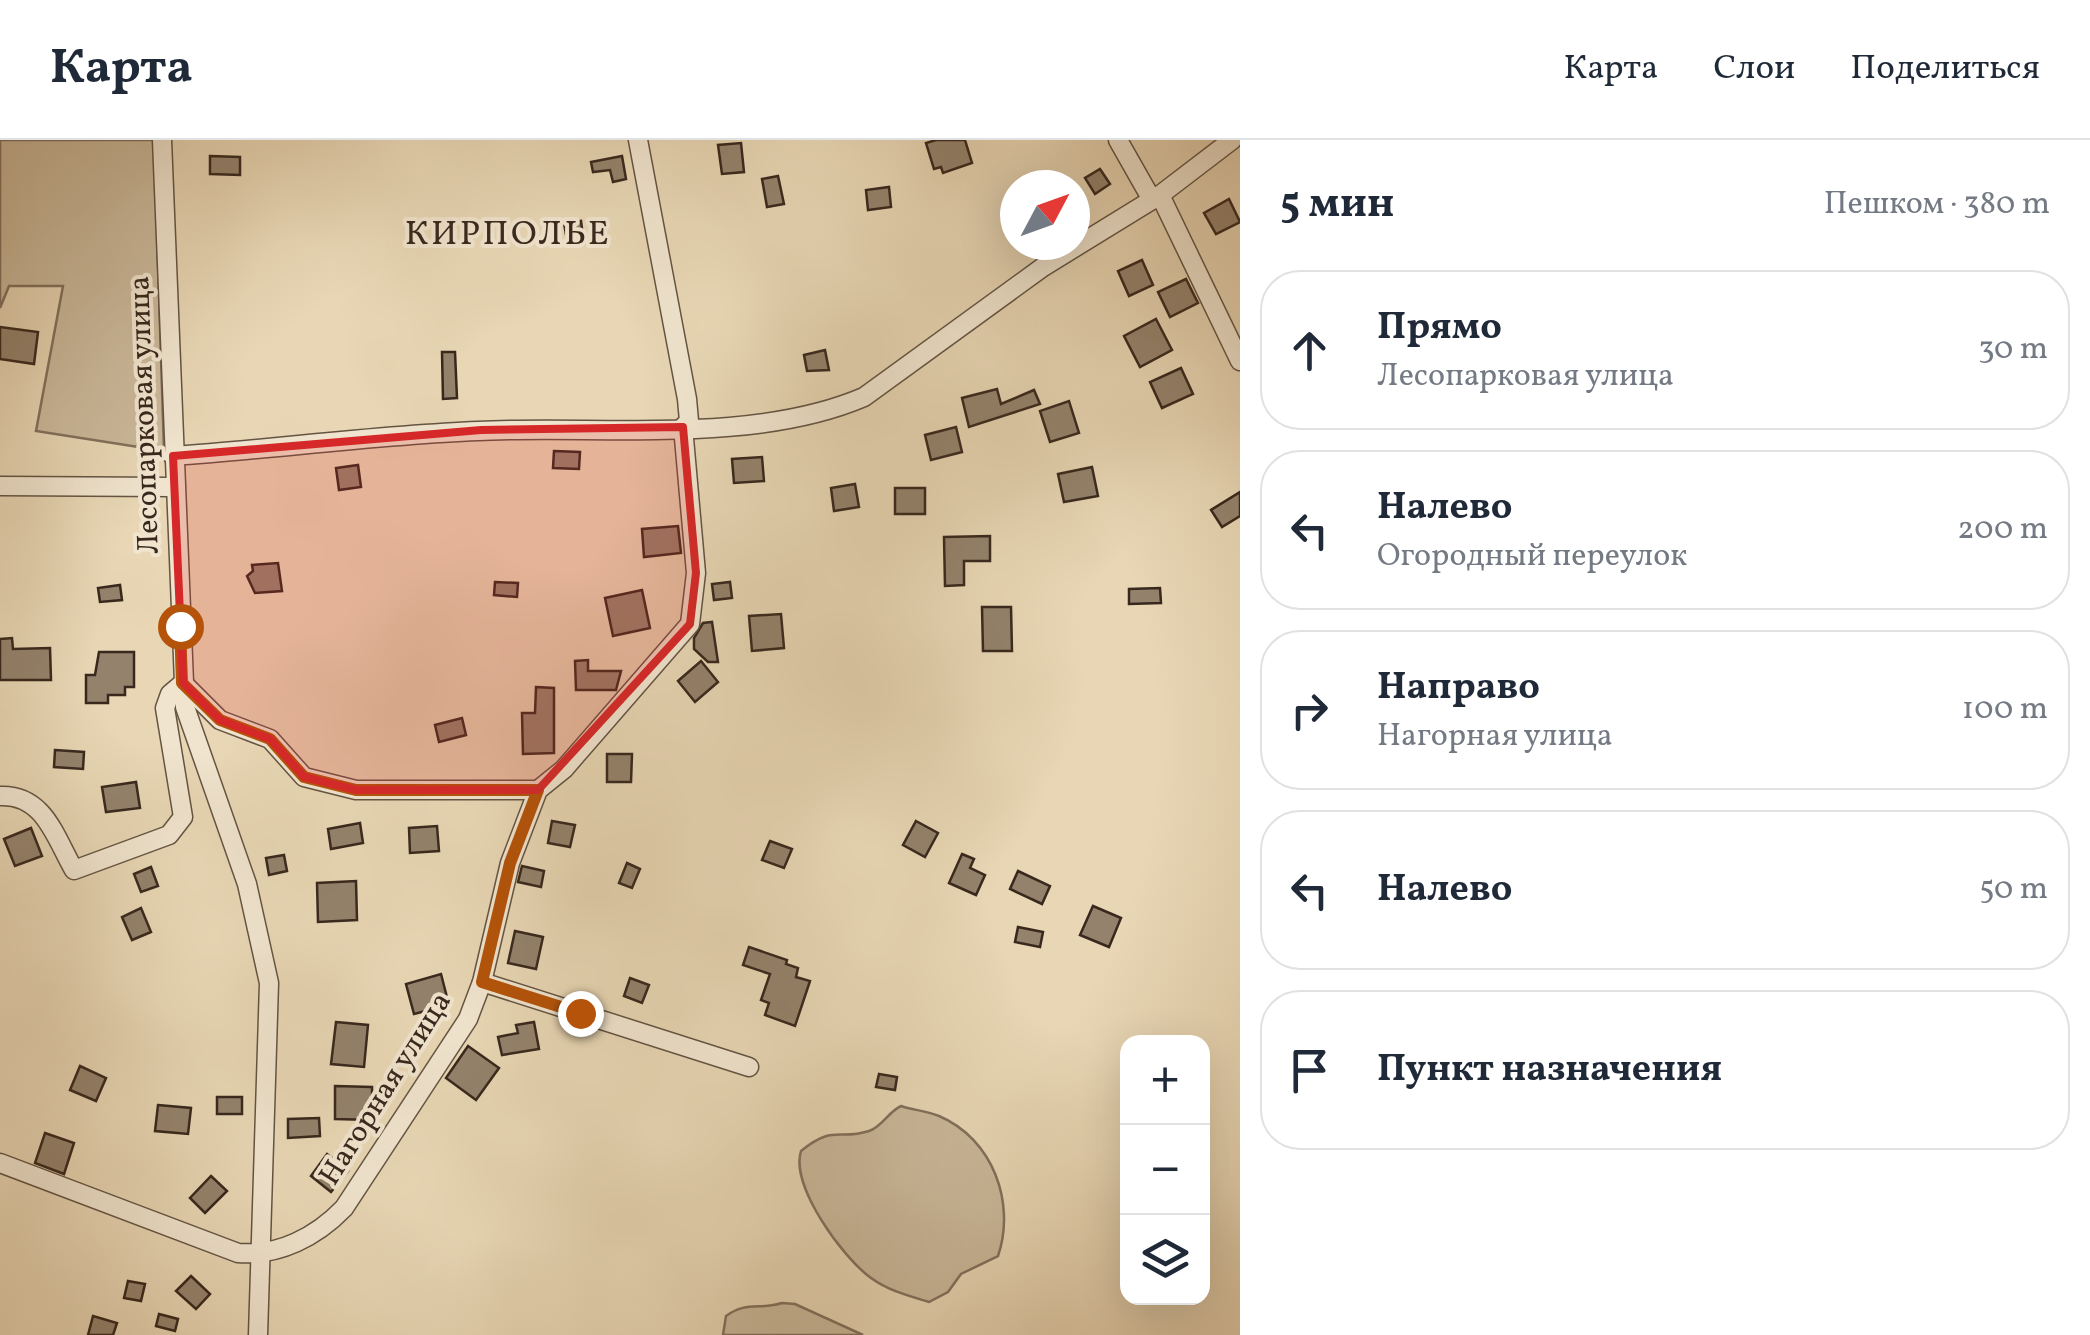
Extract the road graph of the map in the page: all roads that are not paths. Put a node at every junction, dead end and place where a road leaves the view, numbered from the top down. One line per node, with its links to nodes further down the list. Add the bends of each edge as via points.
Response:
1 (162, 140): 9 (street, Лесопарковая улица)
2 (638, 140): 8 (street, via 688,399)
3 (1118, 140): 5 (street)
4 (1232, 140): 5 (street)
5 (1156, 198): 6 (street); 8 (street, via 1043,267 864,397 762,421)
6 (1234, 336): 7 (street)
7 (1240, 361)
8 (684, 426): 9 (street, via 480,430); 13 (street, via 696,573 690,624)
9 (174, 456): 11 (street, Лесопарковая улица)
10 (0, 486): 11 (street)
11 (173, 487): 12 (street, Лесопарковая улица)
12 (182, 683): 13 (street, via 220,720 270,739 304,777 356,790); 14 (street, via 165,708 183,817 169,835 74,870 38,805); 18 (street, Лесопарковая улица, via 267,968)
13 (538, 790): 15 (street, Нагорная улица, via 510,863)
14 (0, 796)
15 (482, 982): 16 (street); 18 (street, Нагорная улица, via 468,1019 344,1208 310,1236)
16 (748, 1067)
17 (0, 1162): 18 (street)
18 (258, 1255): 19 (street, Лесопарковая улица)
19 (258, 1335)

